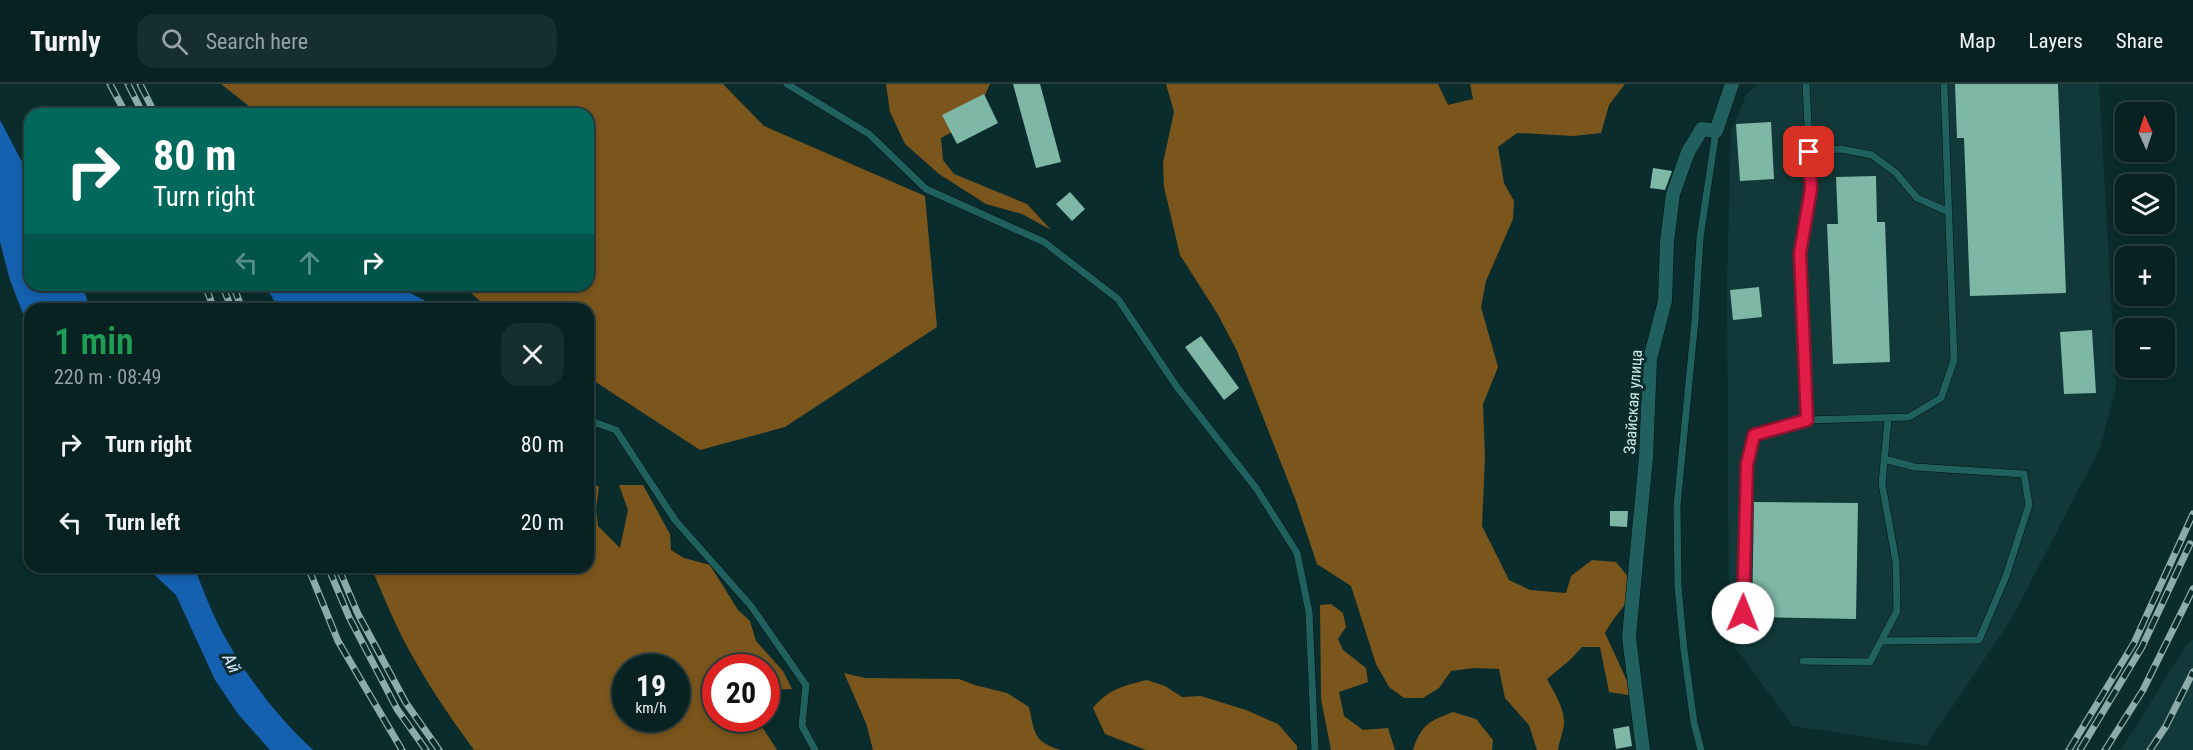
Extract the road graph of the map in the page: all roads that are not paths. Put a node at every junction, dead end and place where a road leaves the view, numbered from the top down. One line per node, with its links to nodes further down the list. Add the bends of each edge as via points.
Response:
1 (787, 84): 16 (lane, via 869,134 926,189 1044,242 1118,298 1177,387 1256,488 1296,553 1309,612)
2 (1732, 84): 5 (street)
3 (1806, 84): 6 (lane)
4 (1944, 84): 7 (lane)
5 (1716, 131): 17 (street, Заайская улица, via 1702,129 1688,152 1672,194 1665,301 1650,358 1646,457 1629,637); 18 (lane, via 1700,238 1677,506 1684,650)
6 (1809, 152): 7 (lane, via 1841,149 1872,154 1896,173 1917,198); 9 (lane, via 1811,189 1800,253)
7 (1949, 212): 8 (lane, via 1954,360 1941,398 1909,417)
8 (1888, 418): 9 (lane); 11 (lane)
9 (1807, 420): 12 (lane, via 1754,435 1747,464)
10 (594, 423): 15 (lane, via 616,430 675,520 750,606 806,685 802,726)
11 (1884, 459): 13 (lane, via 1882,483 1896,562 1897,611); 13 (lane, via 1915,467 2024,474 2029,505 2006,576 1979,640)
12 (1743, 613)
13 (1881, 641): 14 (lane, via 1870,662)
14 (1803, 661)
15 (815, 750)
16 (1315, 750)
17 (1643, 750)
18 (1701, 750)

